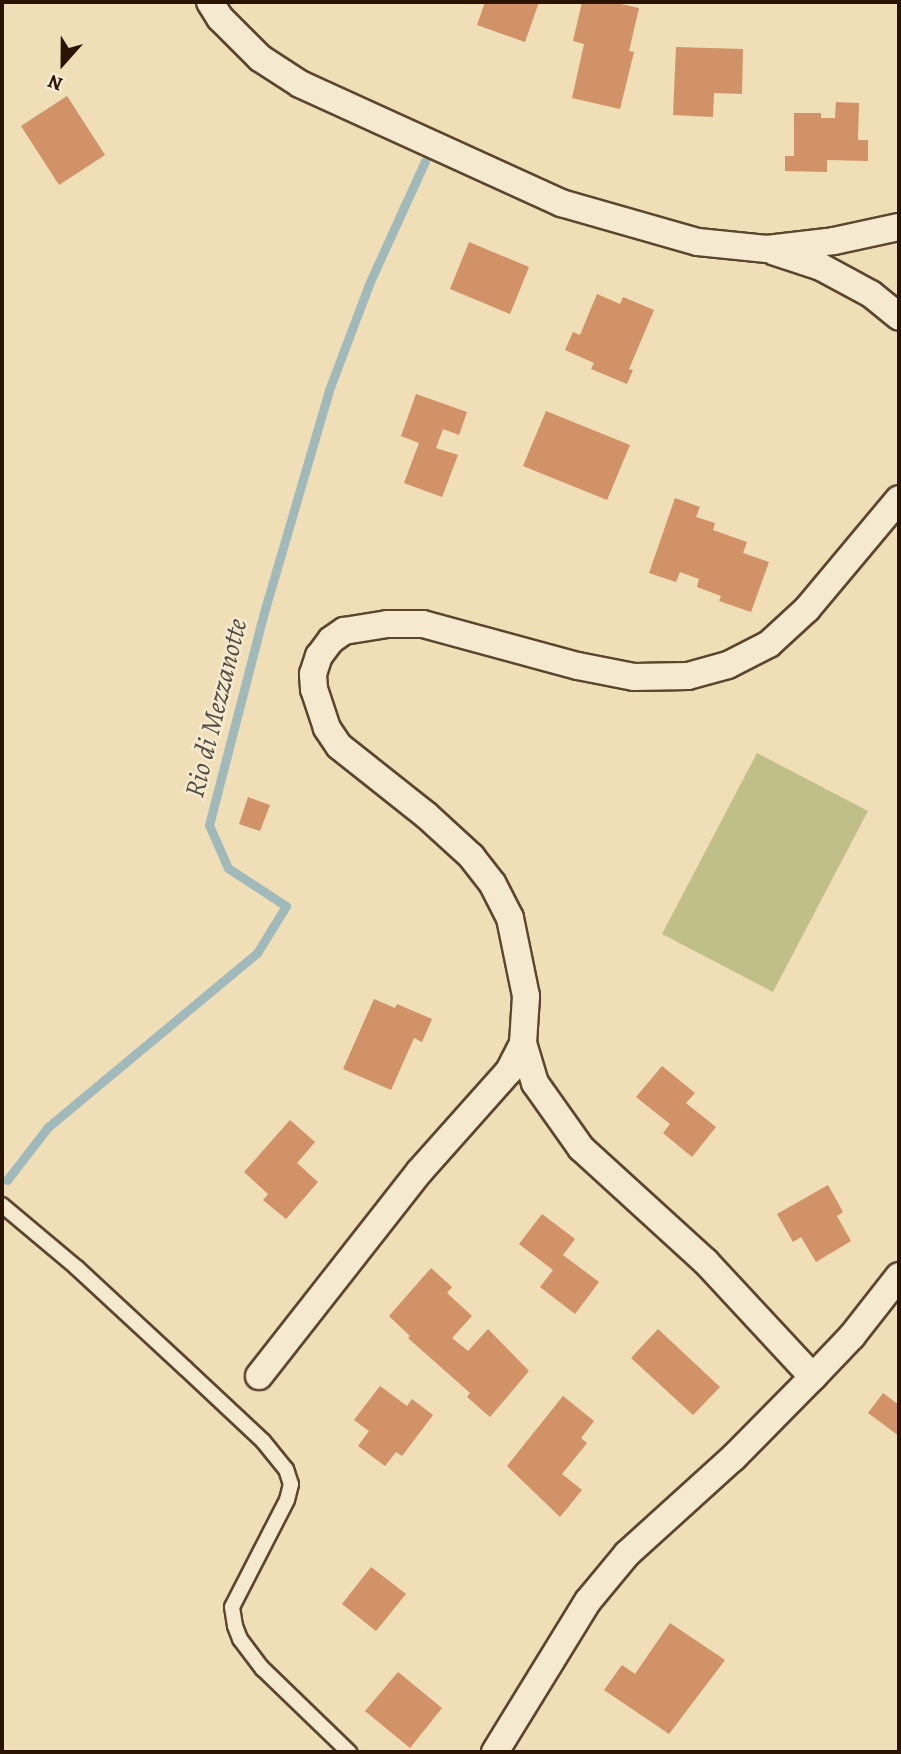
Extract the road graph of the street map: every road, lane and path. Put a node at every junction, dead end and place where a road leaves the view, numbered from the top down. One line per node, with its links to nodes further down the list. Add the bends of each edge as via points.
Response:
1 (210, 2): 3 (street, via 260,58 300,84 561,203 698,242)
2 (899, 227): 3 (street)
3 (767, 249): 4 (street, via 821,267 871,294)
4 (899, 317)
5 (899, 499): 6 (street, via 807,609 769,644 688,676 634,677 423,624 344,631 319,656 314,689 327,728 339,746 426,815 472,857 492,883 510,918 526,996)
6 (523, 1044): 9 (street, via 509,1071 419,1172); 10 (street, via 536,1083 581,1148 706,1262)
7 (2, 1205): 11 (lane, via 185,1368 263,1441 286,1469 291,1484 287,1500 232,1607 235,1626 263,1669)
8 (899, 1276): 10 (street)
9 (259, 1376)
10 (813, 1377): 12 (street, via 733,1458 627,1554 588,1601)
11 (349, 1752)
12 (495, 1752)

